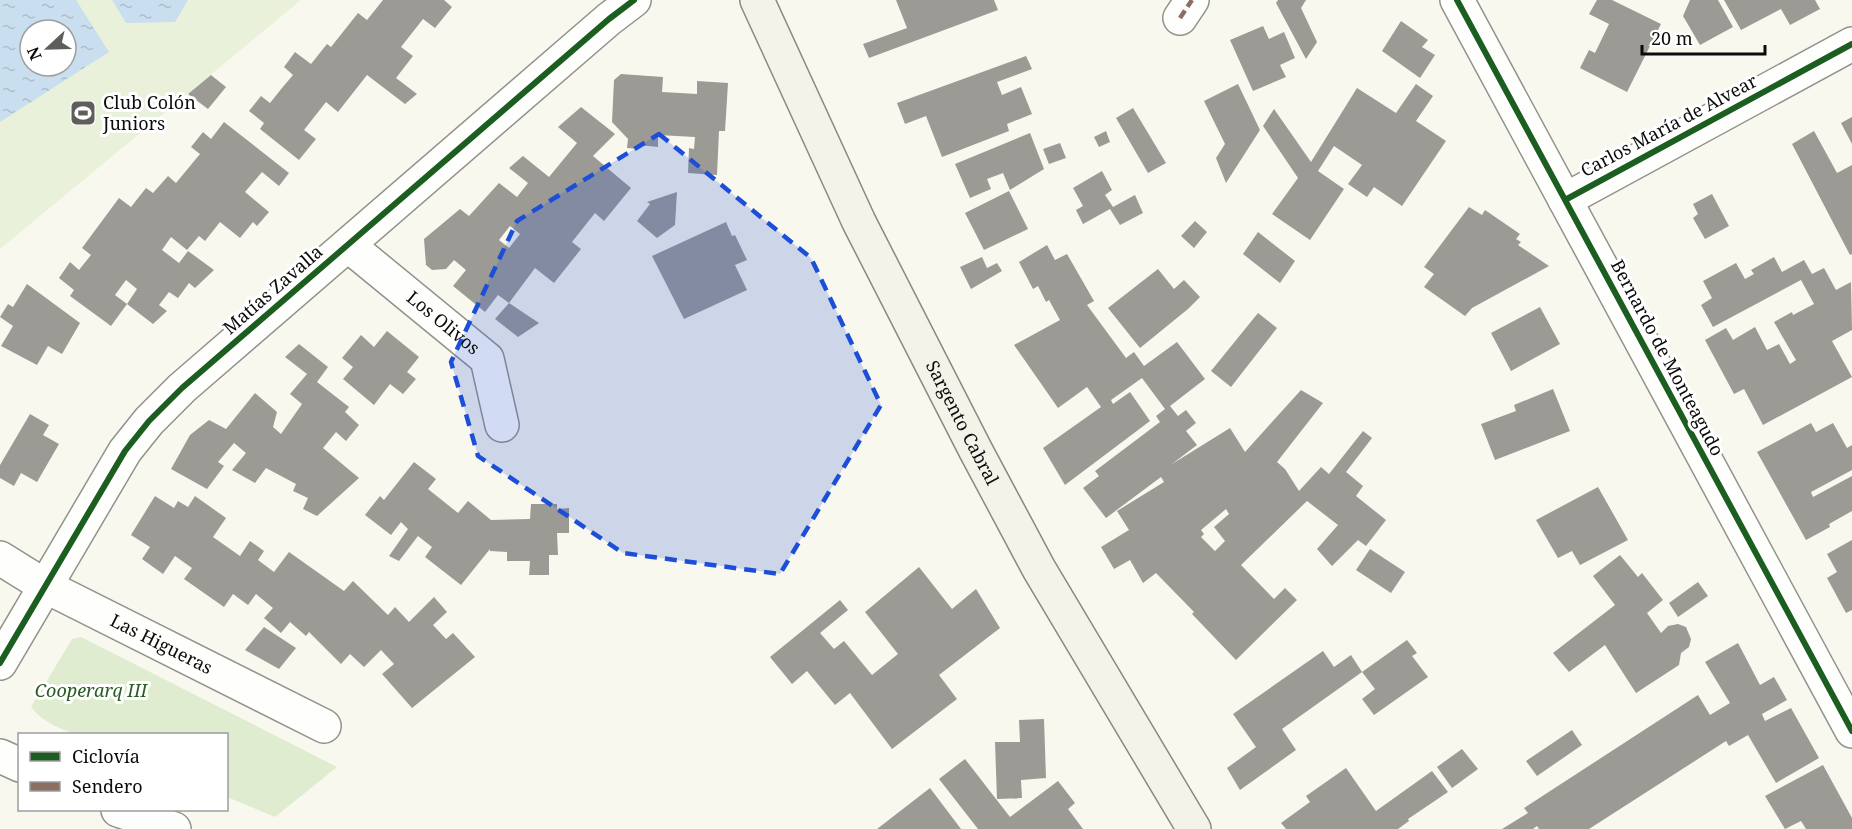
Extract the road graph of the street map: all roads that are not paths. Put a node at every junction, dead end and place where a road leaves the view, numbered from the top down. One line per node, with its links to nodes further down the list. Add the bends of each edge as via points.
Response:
1 (634, 0): 6 (street, Matías Zavalla)
2 (757, 0): 17 (main road, Sargento Cabral, via 860,222 976,451 1039,569)
3 (1457, 0): 5 (street, Bernardo de Monteagudo)
4 (1852, 44): 5 (street, Carlos María de Alvear)
5 (1564, 200): 12 (street, Bernardo de Monteagudo)
6 (348, 245): 7 (street, Los Olivos, via 487,359); 9 (street, Matías Zavalla, via 149,421 125,451)
7 (502, 425)
8 (0, 558): 9 (street, Las Higueras)
9 (45, 586): 10 (street, Matías Zavalla); 11 (street, Las Higueras)
10 (0, 663)
11 (324, 726)
12 (1852, 731)
13 (0, 756): 14 (street)
14 (18, 764)
15 (121, 811): 16 (street)
16 (174, 829)
17 (1194, 829)

